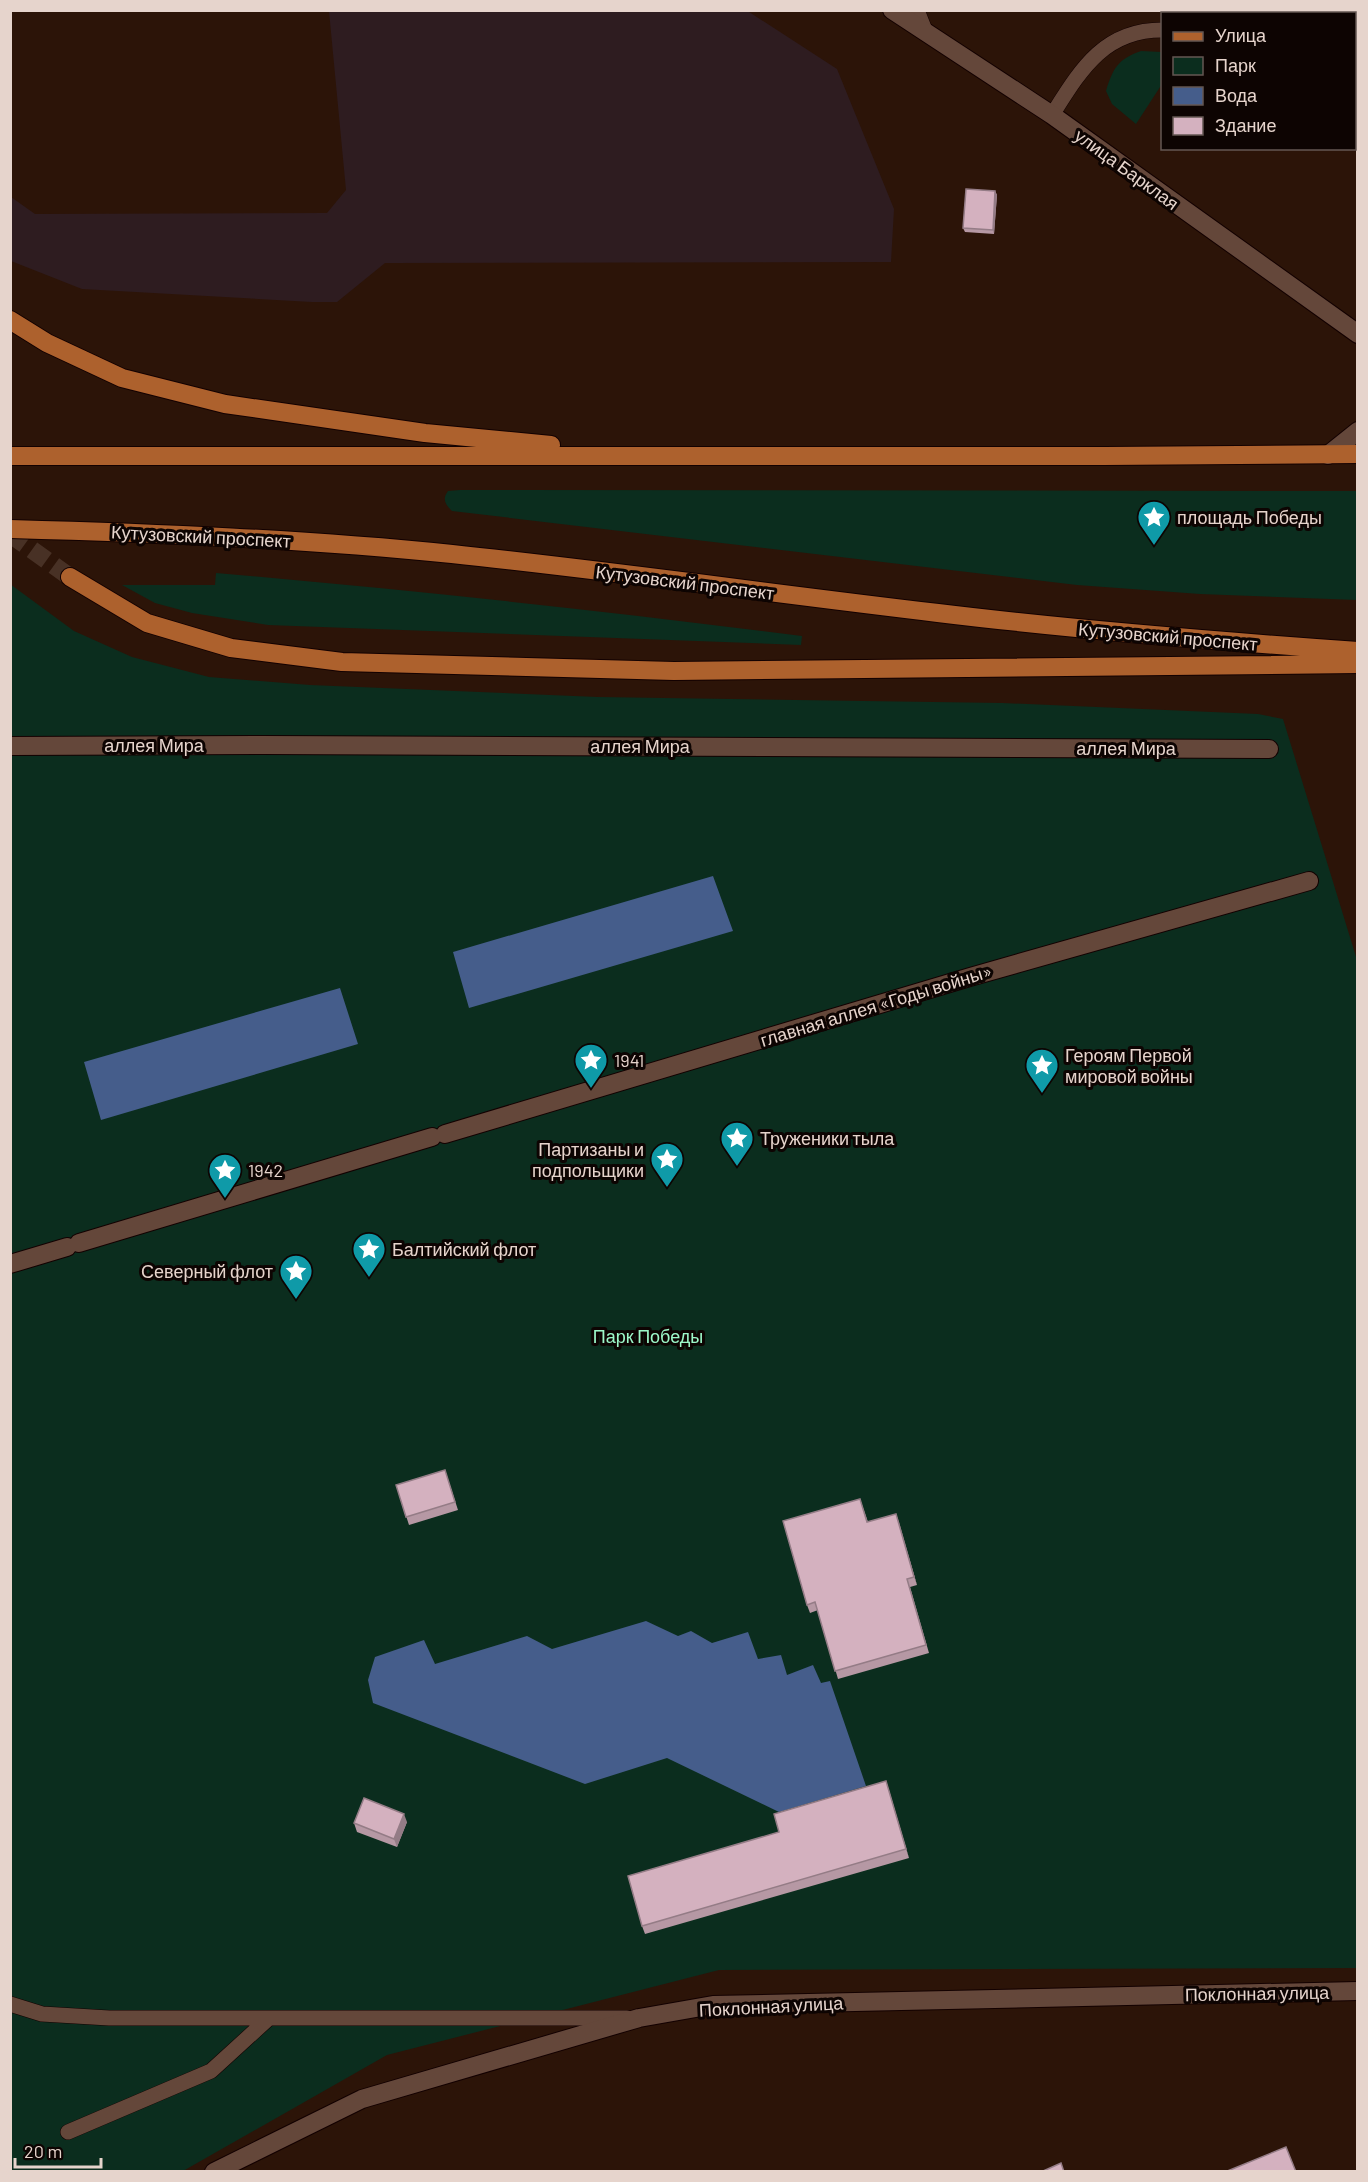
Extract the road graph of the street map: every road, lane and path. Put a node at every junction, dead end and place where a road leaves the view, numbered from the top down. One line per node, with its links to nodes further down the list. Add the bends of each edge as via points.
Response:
1 (892, 10): 4 (street, улица Барклая)
2 (917, 10): 4 (lane)
3 (1161, 30): 5 (lane, via 1120,38 1091,58)
4 (926, 33): 5 (street, улица Барклая)
5 (1052, 115): 7 (street, улица Барклая)
6 (10, 320): 12 (main road, via 47,343 122,378 225,404 425,433)
7 (1358, 334)
8 (1358, 431): 10 (street)
9 (1358, 454): 10 (main road)
10 (1328, 455): 12 (main road)
11 (10, 456): 12 (main road)
12 (657, 456)
13 (10, 529): 15 (main road, Кутузовский проспект, via 286,540 452,554 940,614 1129,634)
14 (70, 577): 16 (main road, via 158,626 231,648 342,662 674,671)
15 (1358, 651)
16 (1358, 664)
17 (10, 746): 18 (street, аллея Мира)
18 (1269, 749)
19 (1309, 881): 20 (street, главная аллея «Годы войны», via 959,980)
20 (10, 1264)
21 (1358, 1991): 23 (street, Поклонная улица, via 713,2005)
22 (10, 2004): 24 (lane, via 42,2014 109,2018)
23 (639, 2018): 24 (lane); 26 (street, Поклонная улица, via 362,2100)
24 (268, 2019): 25 (lane, via 211,2071)
25 (68, 2132)
26 (218, 2170)

